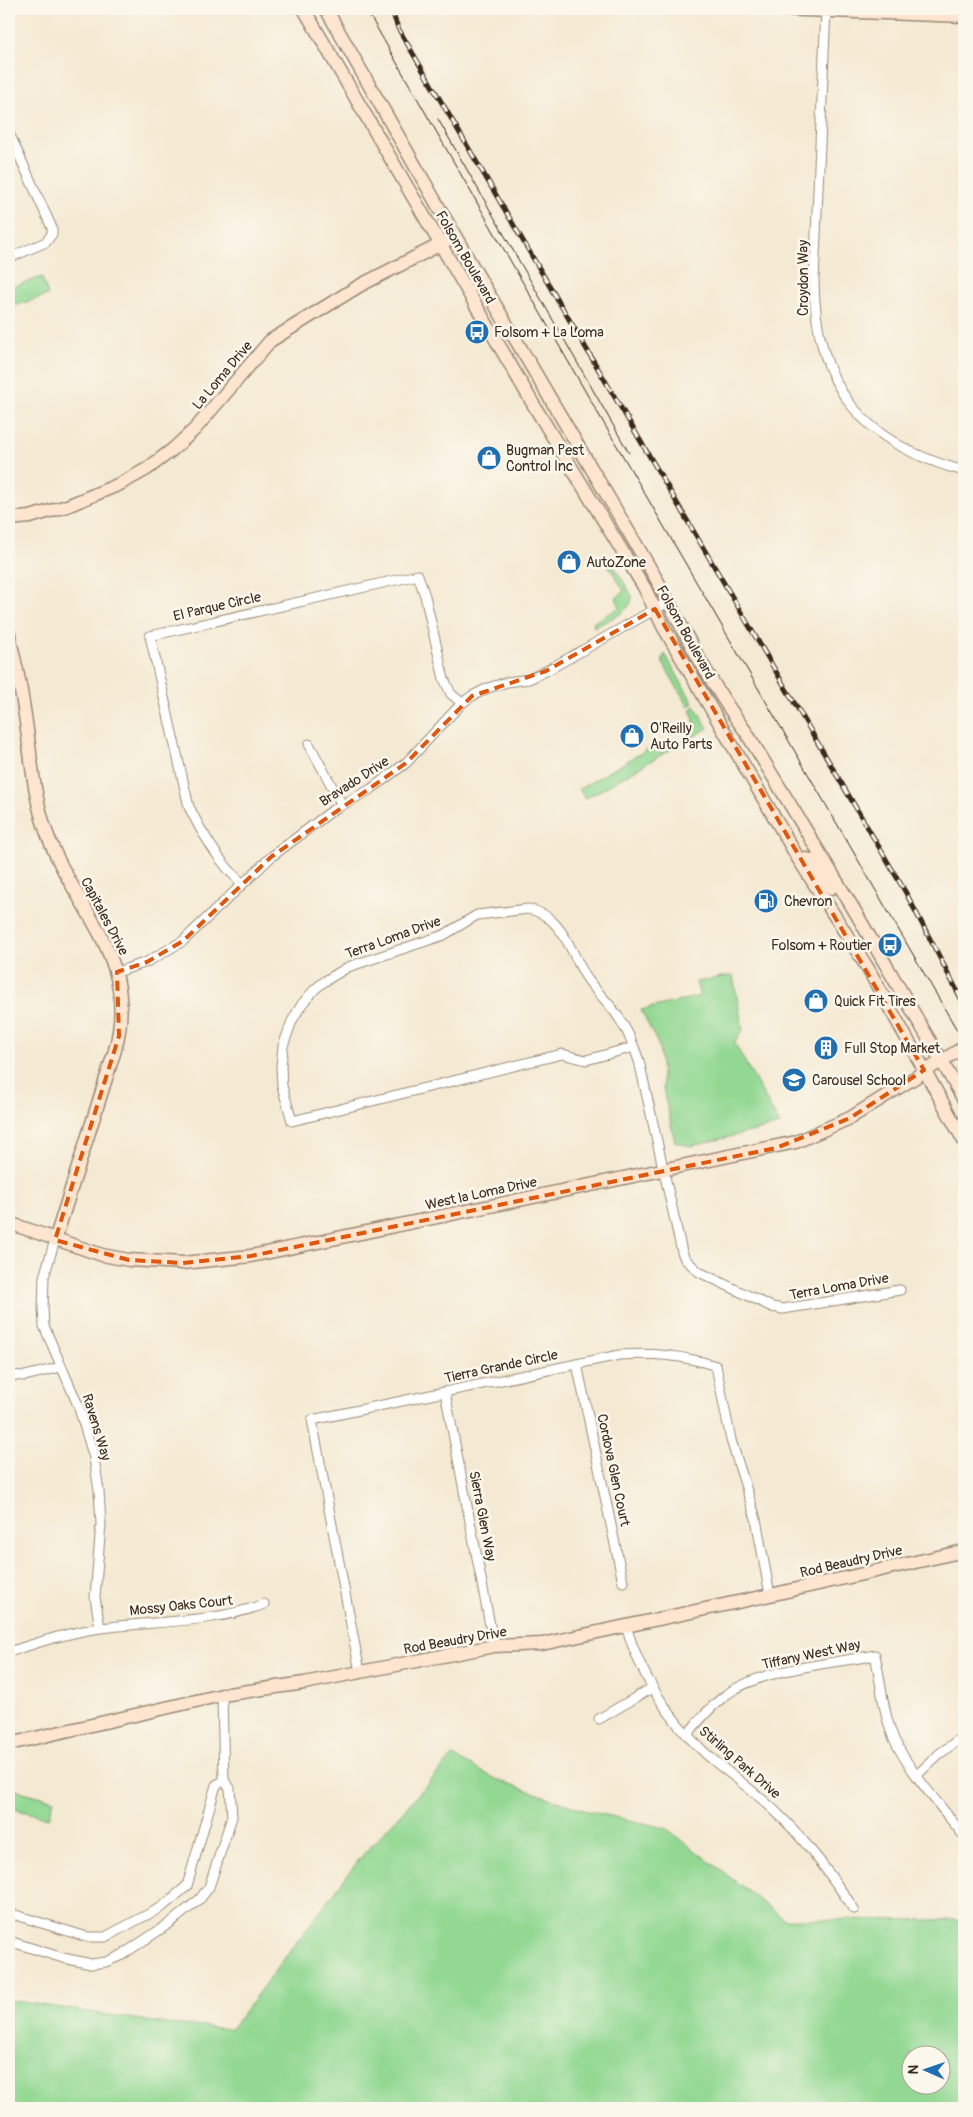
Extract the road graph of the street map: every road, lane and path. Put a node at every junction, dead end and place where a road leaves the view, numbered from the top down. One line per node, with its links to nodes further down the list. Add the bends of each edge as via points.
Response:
1 (304, 9): 8 (street, Folsom Boulevard)
2 (326, 9): 7 (street, Folsom Boulevard)
3 (777, 9): 4 (street)
4 (826, 10): 5 (street); 10 (street, Croydon Way, via 814,280 814,306 824,356 845,398 871,426 926,460)
5 (964, 16)
6 (9, 133): 9 (street, via 52,228 46,242)
7 (456, 236): 8 (street, La Loma Drive); 12 (street, Folsom Boulevard)
8 (440, 244): 11 (street, La Loma Drive, via 359,286 270,342 195,429 147,469 67,506 30,518); 13 (street, Folsom Boulevard)
9 (9, 258)
10 (964, 471)
11 (9, 519)
12 (668, 602): 13 (street, Bravado Drive); 21 (street, Folsom Boulevard)
13 (655, 609): 16 (street, Bravado Drive, via 546,671 529,679 488,688); 19 (street, Folsom Boulevard)
14 (9, 634): 15 (street, Capitales Drive)
15 (12, 667): 22 (street, Capitales Drive, via 22,696 34,782 44,826 57,857 105,942)
16 (462, 703): 18 (street, Bravado Drive, via 406,763 371,789); 20 (street, El Parque Circle, via 451,694 444,680 418,575 150,636 189,808 229,872)
17 (309, 744): 18 (street)
18 (342, 804): 20 (street, Bravado Drive)
19 (798, 858): 21 (street, via 812,860 836,895); 26 (street, Folsom Boulevard, via 867,968)
20 (242, 883): 22 (street, Bravado Drive, via 183,941 147,962)
21 (853, 908): 25 (street, Folsom Boulevard)
22 (117, 972): 31 (street, Capitales Drive, via 122,1001 119,1036)
23 (634, 1047): 23 (street, Terra Loma Drive, via 624,1026 588,979 556,925 543,914 528,909 477,915 444,935 348,967 326,980 302,1004 290,1027 283,1046 282,1086 292,1121 562,1054 586,1060); 29 (street, Terra Loma Drive)
24 (964, 1047): 25 (street, West la Loma Drive)
25 (942, 1060): 26 (street, West la Loma Drive); 27 (street, Folsom Boulevard)
26 (924, 1070): 28 (street, Folsom Boulevard); 29 (street, West la Loma Drive, via 850,1118 796,1142)
27 (964, 1100)
28 (964, 1141)
29 (664, 1171): 31 (street, West la Loma Drive, via 224,1260 183,1263 129,1260); 32 (street, Terra Loma Drive, via 682,1252 699,1272 772,1307 783,1309)
30 (9, 1223): 31 (street, West la Loma Drive)
31 (55, 1240): 34 (street, Ravens Way, via 44,1277 43,1308 44,1326)
32 (900, 1290)
33 (577, 1364): 36 (street, Tierra Grande Circle); 38 (street, Cordova Glen Court); 39 (street, Tierra Grande Circle, via 619,1355 649,1353 668,1354 716,1366 731,1440 756,1519)
34 (61, 1367): 35 (street, via 25,1376); 42 (street, Ravens Way, via 86,1426 98,1483 101,1524 95,1597)
35 (9, 1375)
36 (445, 1392): 43 (street, Sierra Glen Way); 45 (street, Tierra Grande Circle, via 312,1420)
37 (964, 1551): 39 (street, Rod Beaudry Drive)
38 (623, 1582)
39 (770, 1595): 41 (street, Rod Beaudry Drive)
40 (264, 1604): 42 (street, Mossy Oaks Court, via 237,1613)
41 (626, 1626): 43 (street, Rod Beaudry Drive, via 542,1644); 46 (street, Stirling Park Drive)
42 (100, 1628): 44 (street, Mossy Oaks Court, via 63,1635)
43 (494, 1646): 45 (street, Rod Beaudry Drive)
44 (9, 1652)
45 (360, 1672): 47 (street, Rod Beaudry Drive)
46 (652, 1688): 48 (street); 49 (street, Stirling Park Drive)
47 (222, 1695): 51 (street, Rod Beaudry Drive); 53 (street)
48 (599, 1719)
49 (687, 1735): 52 (street, Tiffany West Way, via 714,1705 746,1684 772,1674 875,1655 894,1737); 55 (street, Stirling Park Drive, via 776,1812 808,1846)
50 (964, 1736): 52 (street)
51 (9, 1744)
52 (918, 1775): 54 (street, Tiffany West Way)
53 (224, 1781): 56 (street, via 216,1786 187,1886 162,1907 105,1937 87,1937); 57 (street, via 230,1788 232,1817 209,1886 200,1899 170,1923 122,1955 91,1964)
54 (964, 1836)
55 (854, 1909)
56 (9, 1913)
57 (9, 1941)

